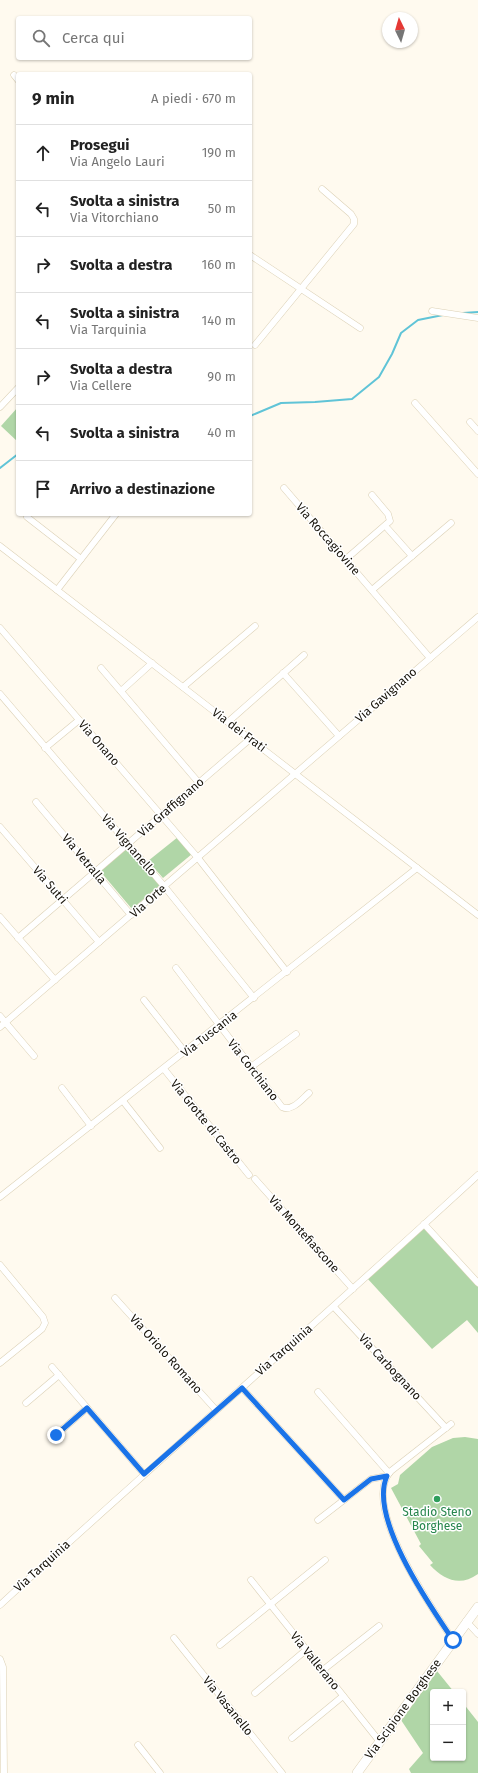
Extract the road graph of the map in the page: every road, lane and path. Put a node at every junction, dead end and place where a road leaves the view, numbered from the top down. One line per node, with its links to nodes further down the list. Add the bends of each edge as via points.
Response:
1 (322, 189): 3 (street, via 351,214 354,223)
2 (252, 256): 3 (street)
3 (302, 289): 6 (street); 7 (street)
4 (432, 311): 5 (street)
5 (478, 318)
6 (360, 328)
7 (255, 345)
8 (16, 390): 10 (street)
9 (415, 403): 13 (street)
10 (0, 407)
11 (470, 422): 12 (street)
12 (478, 431)
13 (478, 474)
14 (284, 488): 23 (street, Via Roccagiovine)
15 (372, 495): 23 (street, via 388,514 390,521)
16 (114, 516): 22 (street)
17 (27, 518): 22 (street)
18 (451, 523): 21 (street)
19 (388, 529): 21 (street)
20 (0, 546): 24 (street, Via dei Frati)
21 (412, 556): 25 (street)
22 (81, 559): 24 (street)
23 (346, 559): 25 (street, Via Roccagiovine)
24 (57, 590): 31 (street, Via dei Frati)
25 (372, 590): 30 (street, Via Roccagiovine)
26 (478, 617): 30 (street, Via Gavignano)
27 (255, 626): 34 (street)
28 (0, 628): 37 (street, Via Onano)
29 (304, 655): 33 (street)
30 (430, 658): 39 (street, Via Gavignano)
31 (152, 663): 34 (street, Via dei Frati); 35 (street)
32 (101, 668): 35 (street)
33 (283, 673): 38 (street); 39 (street)
34 (183, 687): 38 (street, Via dei Frati)
35 (121, 691): 43 (street)
36 (0, 694): 41 (street, Via Vignanello)
37 (79, 720): 41 (street); 45 (street, Via Onano)
38 (228, 722): 40 (street, Via dei Frati)
39 (339, 736): 42 (street, Via Gavignano)
40 (250, 739): 42 (street, Via dei Frati); 43 (street, Via Graffignano)
41 (46, 748): 47 (street, Via Vignanello)
42 (295, 774): 48 (street, Via Orte); 49 (street, Via dei Frati)
43 (199, 783): 45 (street, Via Graffignano)
44 (36, 802): 50 (street, Via Vetralla)
45 (162, 815): 47 (street, Via Graffignano); 48 (street, Via Onano)
46 (0, 827): 52 (street, Via Sutri)
47 (128, 844): 50 (street, Via Graffignano); 51 (street, Via Vignanello)
48 (198, 858): 51 (street, Via Orte); 59 (street, Via Onano)
49 (417, 868): 54 (street, Via dei Frati); 59 (street, Via Tuscania)
50 (95, 872): 52 (street, Via Graffignano); 53 (street, Via Vetralla)
51 (164, 886): 53 (street, Via Orte); 61 (street, Via Vignanello)
52 (63, 900): 56 (street, Via Graffignano); 57 (street, Via Sutri)
53 (131, 915): 57 (street, Via Orte)
54 (478, 915)
55 (0, 917): 56 (street)
56 (18, 938): 60 (street)
57 (99, 942): 60 (street, Via Orte)
58 (176, 968): 65 (street, Via Corchiano)
59 (287, 972): 61 (street, Via Tuscania)
60 (55, 980): 64 (street, Via Orte)
61 (254, 998): 65 (street, Via Tuscania)
62 (144, 1000): 68 (street)
63 (0, 1016): 64 (street)
64 (6, 1022): 66 (street, Via Orte); 69 (street)
65 (219, 1026): 68 (street, Via Tuscania); 70 (street, Via Corchiano)
66 (0, 1027)
67 (296, 1034): 70 (street)
68 (185, 1052): 71 (street, Via Tuscania)
69 (34, 1056)
70 (251, 1067): 73 (street, Via Corchiano, via 285,1108 293,1107)
71 (164, 1069): 74 (street, Via Tuscania); 77 (street, Via Grotte di Castro)
72 (62, 1088): 75 (street)
73 (309, 1093)
74 (123, 1101): 75 (street, Via Tuscania); 76 (street)
75 (91, 1126): 80 (street, Via Tuscania)
76 (160, 1148)
77 (249, 1175)
78 (478, 1175): 81 (street, Via Tarquinia)
79 (255, 1179): 84 (street, Via Montefiascone)
80 (0, 1197)
81 (424, 1224): 83 (street); 84 (street, Via Tarquinia)
82 (0, 1265): 87 (street, via 43,1317 45,1323 42,1329)
83 (478, 1283)
84 (353, 1289): 86 (street, Via Tarquinia)
85 (115, 1298): 94 (street, Via Oriolo Romano)
86 (334, 1307): 90 (street, Via Tarquinia); 97 (street, Via Carbognano, via 448,1426)
87 (0, 1363)
88 (52, 1367): 89 (street)
89 (59, 1375): 92 (street); 93 (street)
90 (242, 1388): 94 (street, Via Tarquinia); 98 (street)
91 (318, 1392): 97 (street)
92 (26, 1403)
93 (87, 1408): 95 (street); 96 (street)
94 (216, 1410): 96 (street, Via Tarquinia)
95 (56, 1435)
96 (144, 1474): 102 (street, Via Tarquinia)
97 (388, 1474): 98 (street, via 371,1479); 109 (street, via 384,1482 384,1496 394,1536 415,1582)
98 (344, 1500): 99 (street)
99 (318, 1520)
100 (325, 1560): 103 (street)
101 (251, 1580): 103 (street, Via Vallerano)
102 (0, 1605)
103 (270, 1605): 110 (street); 111 (street, Via Vallerano)
104 (478, 1607): 105 (main road, Via Scipione Borghese)
105 (466, 1621): 107 (street); 109 (main road, Via Scipione Borghese)
106 (378, 1626): 113 (street)
107 (478, 1634)
108 (174, 1638): 121 (street, Via Vasanello)
109 (453, 1640): 117 (main road, Via Scipione Borghese)
110 (220, 1645)
111 (306, 1650): 113 (street, Via Vallerano); 114 (street)
112 (0, 1659): 119 (street, via 3,1668)
113 (323, 1670): 115 (street, Via Vallerano)
114 (255, 1693)
115 (343, 1696): 116 (street); 117 (street, Via Vallerano)
116 (292, 1738)
117 (380, 1742): 122 (main road, Via Scipione Borghese)
118 (138, 1745): 120 (street)
119 (4, 1773)
120 (160, 1773)
121 (282, 1773)
122 (357, 1773)

